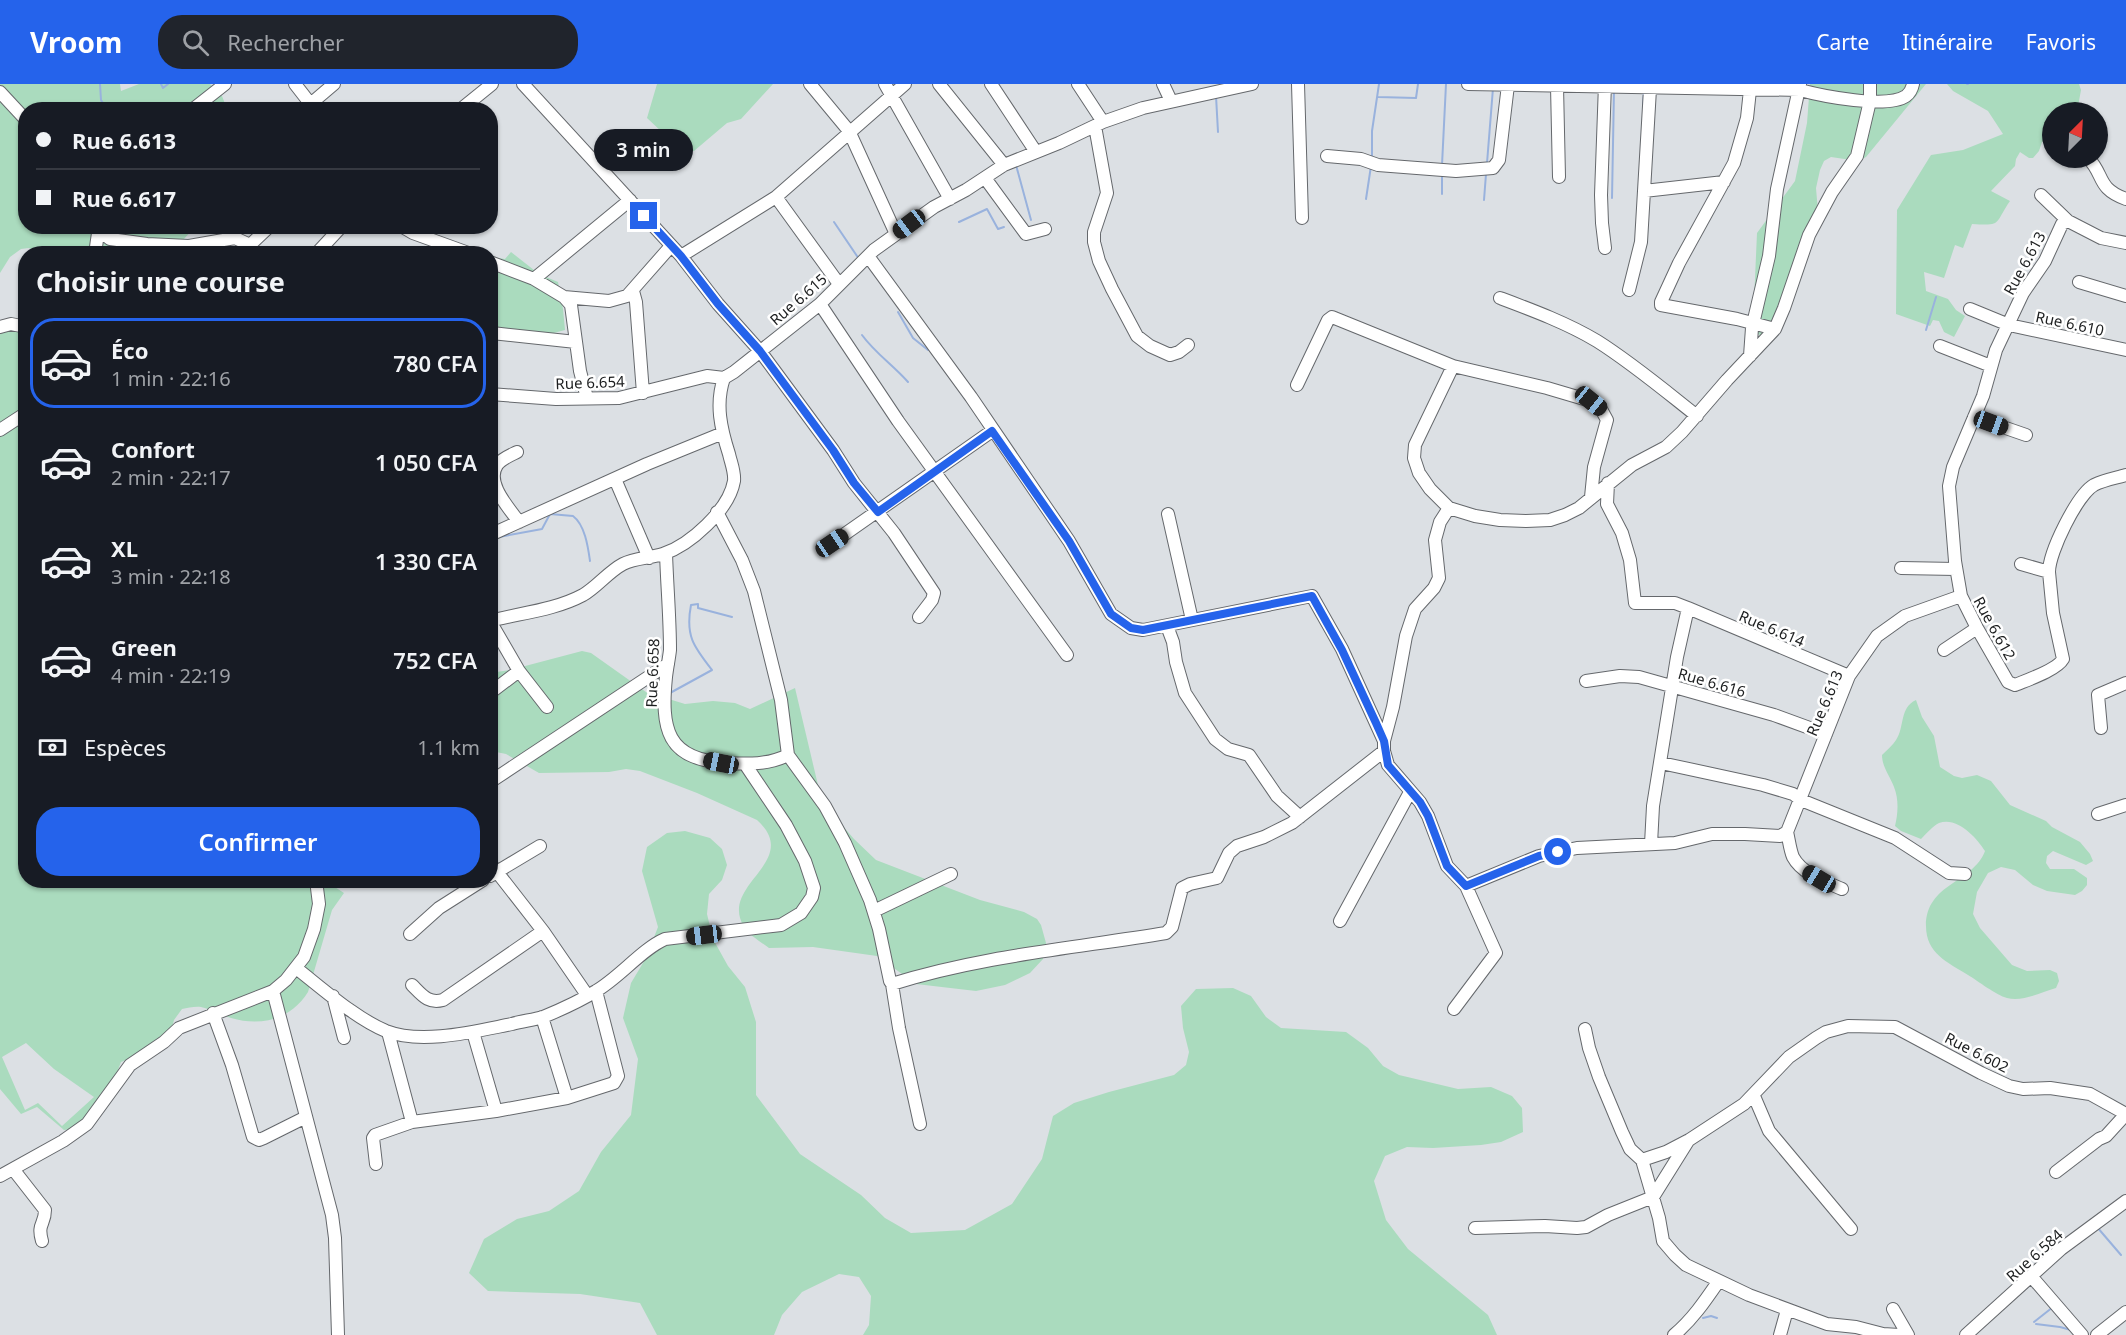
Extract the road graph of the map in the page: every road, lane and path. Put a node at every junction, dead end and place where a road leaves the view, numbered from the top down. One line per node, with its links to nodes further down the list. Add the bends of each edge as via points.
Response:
1 (225, 84): 30 (street)
2 (295, 84): 31 (street)
3 (334, 84): 32 (street)
4 (492, 84): 33 (street)
5 (523, 84): 49 (street)
6 (810, 84): 36 (street)
7 (905, 84): 24 (street)
8 (939, 84): 39 (street)
9 (991, 84): 37 (street)
10 (1078, 84): 35 (street)
11 (1163, 84): 28 (street)
12 (1246, 84): 13 (street, Rue 6.615); 28 (street, Rue 6.615)
13 (1252, 84)
14 (1298, 84): 50 (street)
15 (1468, 84): 18 (street)
16 (1870, 84): 29 (street)
17 (1913, 84): 29 (street, via 1900,99)
18 (1508, 85): 19 (street); 38 (street, via 1499,160 1493,168 1445,170)
19 (1542, 85): 20 (street)
20 (1557, 86): 21 (street); 41 (street)
21 (1604, 86): 25 (street); 66 (street, via 1601,195)
22 (1703, 87): 25 (street); 26 (street)
23 (1800, 87): 26 (street); 29 (street, via 1822,96); 80 (street)
24 (888, 89): 36 (street); 47 (street)
25 (1650, 89): 44 (street)
26 (1750, 90): 43 (street, via 1744,134)
27 (0, 92): 34 (street)
28 (1171, 101): 35 (street, Rue 6.615)
29 (1870, 101): 84 (street, via 1857,156 1809,235)
30 (202, 102)
31 (309, 102)
32 (316, 102)
33 (470, 102)
34 (18, 111)
35 (1099, 124): 37 (street, Rue 6.615); 87 (street, via 1107,193 1094,232 1099,261 1141,341 1170,355)
36 (849, 132): 46 (street); 57 (street)
37 (1036, 152): 39 (street, Rue 6.615)
38 (1327, 156)
39 (1004, 165): 42 (street, Rue 6.615)
40 (2096, 168): 48 (street, via 2100,181)
41 (1559, 177)
42 (985, 178): 47 (street, Rue 6.615); 52 (street, via 1026,234)
43 (1724, 182): 44 (street); 80 (street, via 1679,263 1661,305)
44 (1644, 191): 73 (street, via 1641,242)
45 (2041, 195): 51 (street)
46 (776, 197): 67 (street); 72 (street)
47 (950, 199): 57 (street, Rue 6.615)
48 (2126, 199)
49 (630, 200): 65 (street); 70 (street)
50 (1302, 218)
51 (2068, 221): 58 (street, via 2101,238); 82 (street, Rue 6.613, via 2062,224)
52 (1045, 229)
53 (105, 234): 59 (street, via 110,239)
54 (263, 234): 62 (street)
55 (335, 234): 63 (street)
56 (416, 234): 64 (street)
57 (896, 234): 68 (street, Rue 6.615)
58 (2126, 243)
59 (189, 246)
60 (189, 246): 61 (street, via 235,238)
61 (245, 246)
62 (252, 246)
63 (323, 246)
64 (449, 246)
65 (672, 246): 67 (street); 74 (street)
66 (1605, 248)
67 (681, 256): 90 (street)
68 (868, 256): 72 (street, Rue 6.615); 103 (street)
69 (498, 265): 70 (street)
70 (534, 279): 76 (street)
71 (2079, 282): 75 (street)
72 (839, 284): 78 (street, Rue 6.615)
73 (1629, 290)
74 (633, 291): 76 (street, via 609,301); 96 (street)
75 (2126, 296)
76 (564, 297): 86 (street, via 573,310)
77 (1500, 298): 99 (street, via 1595,340)
78 (819, 304): 90 (street, Rue 6.615); 108 (street)
79 (1970, 309): 82 (street, Rue 6.610)
80 (1753, 324): 84 (street); 91 (street)
81 (18, 325): 83 (street)
82 (2009, 325): 89 (street, Rue 6.610); 93 (street, Rue 6.613)
83 (0, 327)
84 (1775, 329): 91 (street)
85 (498, 334): 86 (street)
86 (576, 342): 98 (street)
87 (1188, 345)
88 (1940, 346): 93 (street)
89 (2126, 350)
90 (760, 351): 94 (street, Rue 6.615); 116 (street)
91 (1750, 356): 99 (street)
92 (1453, 366): 95 (street, via 1332,317); 113 (street, via 1547,388 1591,401 1601,409 1607,420 1594,466); 114 (street, via 1415,445 1414,458 1430,489)
93 (1991, 366): 100 (street, Rue 6.613)
94 (724, 378): 96 (street, Rue 6.654, via 707,376); 104 (street, via 718,403)
95 (1297, 385)
96 (644, 393): 98 (street, Rue 6.654)
97 (498, 395): 98 (street, Rue 6.654)
98 (587, 398)
99 (1696, 416): 111 (street, via 1666,447)
100 (1974, 417): 105 (street); 125 (street, Rue 6.613, via 1959,448 1948,486)
101 (18, 418): 102 (street)
102 (0, 430)
103 (992, 431): 108 (street); 132 (street, via 1069,541 1111,614 1131,628)
104 (723, 433): 110 (street); 115 (street, via 734,481)
105 (2026, 435)
106 (517, 452): 107 (street)
107 (498, 464)
108 (935, 471): 116 (street); 136 (street)
109 (2126, 475): 126 (street, via 2092,486 2080,500 2053,554)
110 (615, 479): 118 (street); 122 (street)
111 (1608, 483): 113 (street); 128 (street, Rue 6.614, via 1607,504 1630,560 1635,603 1676,603)
112 (498, 486): 118 (street)
113 (1591, 497): 114 (street, via 1572,512 1550,520 1500,520)
114 (1449, 508): 147 (street, via 1435,540 1440,578 1415,609 1410,622)
115 (717, 512): 121 (street, via 692,538); 148 (street, via 754,591 779,688)
116 (878, 512): 120 (street); 129 (street, via 934,593)
117 (1168, 514): 131 (street)
118 (519, 522): 119 (street)
119 (498, 531)
120 (832, 543)
121 (666, 553): 122 (street); 137 (street, Rue 6.658)
122 (650, 558): 130 (street, via 624,563 583,595)
123 (2021, 564): 126 (street)
124 (1901, 568): 125 (street)
125 (1956, 569): 127 (street, Rue 6.613)
126 (2049, 572): 133 (street, Rue 6.612, via 2061,663 2011,684)
127 (1961, 596): 133 (street, Rue 6.612); 139 (street, Rue 6.613, via 1893,623 1878,636)
128 (1688, 610): 139 (street, Rue 6.614); 142 (street)
129 (919, 618)
130 (498, 619)
131 (1192, 620): 132 (street); 147 (street, via 1312,596 1342,650)
132 (1167, 626): 156 (street, via 1185,693 1215,739 1228,749 1249,755 1277,796)
133 (1977, 628): 135 (street)
134 (498, 635): 138 (street)
135 (1944, 650)
136 (1067, 655)
137 (668, 664): 150 (street, Rue 6.658, via 665,702 670,738 686,753); 151 (street)
138 (519, 671): 143 (street); 144 (street)
139 (1849, 676): 146 (street, Rue 6.613)
140 (1586, 681): 142 (street, Rue 6.616, via 1639,677)
141 (2126, 683): 145 (street, via 2098,695)
142 (1672, 686): 146 (street, Rue 6.616); 149 (street)
143 (498, 687)
144 (548, 707)
145 (2101, 728)
146 (1826, 734): 153 (street, Rue 6.613)
147 (1384, 746): 152 (street, via 1388,765); 156 (street)
148 (788, 755): 150 (street, Rue 6.658, via 770,763); 168 (street, via 825,806)
149 (1661, 763): 153 (street, via 1763,785 1792,794); 158 (street)
150 (745, 764): 176 (street, via 805,861 814,888 807,906 781,925 665,939)
151 (498, 777)
152 (1410, 792): 164 (street, via 1428,816 1447,866); 169 (street)
153 (1800, 801): 157 (street, Rue 6.613); 162 (street, via 1895,838 1949,873)
154 (2126, 805): 155 (street)
155 (2098, 814)
156 (1300, 817): 173 (street, via 1264,837 1237,846 1229,853 1217,878 1182,888 1172,927 1166,933 1019,955 925,973)
157 (1787, 832): 158 (street, via 1780,836 1712,834); 167 (street, via 1793,857 1799,864)
158 (1651, 844): 164 (street, via 1577,848 1539,856)
159 (540, 846): 160 (street)
160 (498, 867)
161 (951, 874): 168 (street)
162 (1965, 874)
163 (498, 876): 170 (street)
164 (1466, 886): 178 (street, via 1496,953)
165 (317, 888): 172 (street, via 319,904 314,929)
166 (470, 888): 171 (street, via 439,908)
167 (1842, 889)
168 (873, 911): 173 (street)
169 (1340, 921)
170 (543, 931): 174 (street, via 443,1000 434,1003); 176 (street)
171 (410, 934)
172 (296, 968): 175 (street); 177 (street)
173 (892, 984): 191 (street)
174 (412, 985)
175 (273, 991): 179 (street); 189 (street)
176 (591, 993): 180 (street); 186 (street, via 617,1080)
177 (333, 996): 182 (street); 184 (street)
178 (1454, 1009)
179 (213, 1013): 189 (street, via 253,1137 259,1140); 195 (street, via 178,1028 138,1058 87,1124)
180 (542, 1017): 183 (street); 186 (street)
181 (1585, 1029): 193 (street, via 1599,1077 1622,1132 1630,1149)
182 (388, 1032): 183 (street, via 438,1036); 190 (street)
183 (473, 1032): 187 (street)
184 (344, 1038)
185 (1754, 1096): 188 (street, Rue 6.602, via 1790,1057 1826,1032 1848,1026 1895,1027 2009,1086 2090,1094); 192 (street, Rue 6.602); 201 (street, via 1769,1131)
186 (567, 1098): 187 (street)
187 (496, 1112): 190 (street)
188 (2126, 1114): 196 (street, via 2106,1136)
189 (306, 1117): 208 (street, via 332,1215)
190 (412, 1122): 194 (street, via 375,1135)
191 (920, 1124)
192 (1689, 1140): 193 (street, Rue 6.602); 198 (street)
193 (1642, 1160): 198 (street)
194 (376, 1164)
195 (13, 1169): 197 (street); 202 (street, via 45,1210 40,1225)
196 (2056, 1172)
197 (0, 1176)
198 (1653, 1197): 200 (street, via 1586,1227); 204 (street, via 1664,1241 1686,1265)
199 (2126, 1201): 203 (street, Rue 6.584)
200 (1475, 1228)
201 (1851, 1229)
202 (42, 1241)
203 (2031, 1276): 213 (street, Rue 6.584); 214 (street)
204 (1718, 1282): 206 (street); 209 (street)
205 (1893, 1309): 212 (street)
206 (1787, 1310): 210 (street); 211 (street, via 1827,1324)
207 (2126, 1312): 215 (street)
208 (338, 1335)
209 (1674, 1335)
210 (1780, 1335)
211 (1899, 1335)
212 (1908, 1335)
213 (1966, 1335)
214 (2082, 1335)
215 (2097, 1335)

